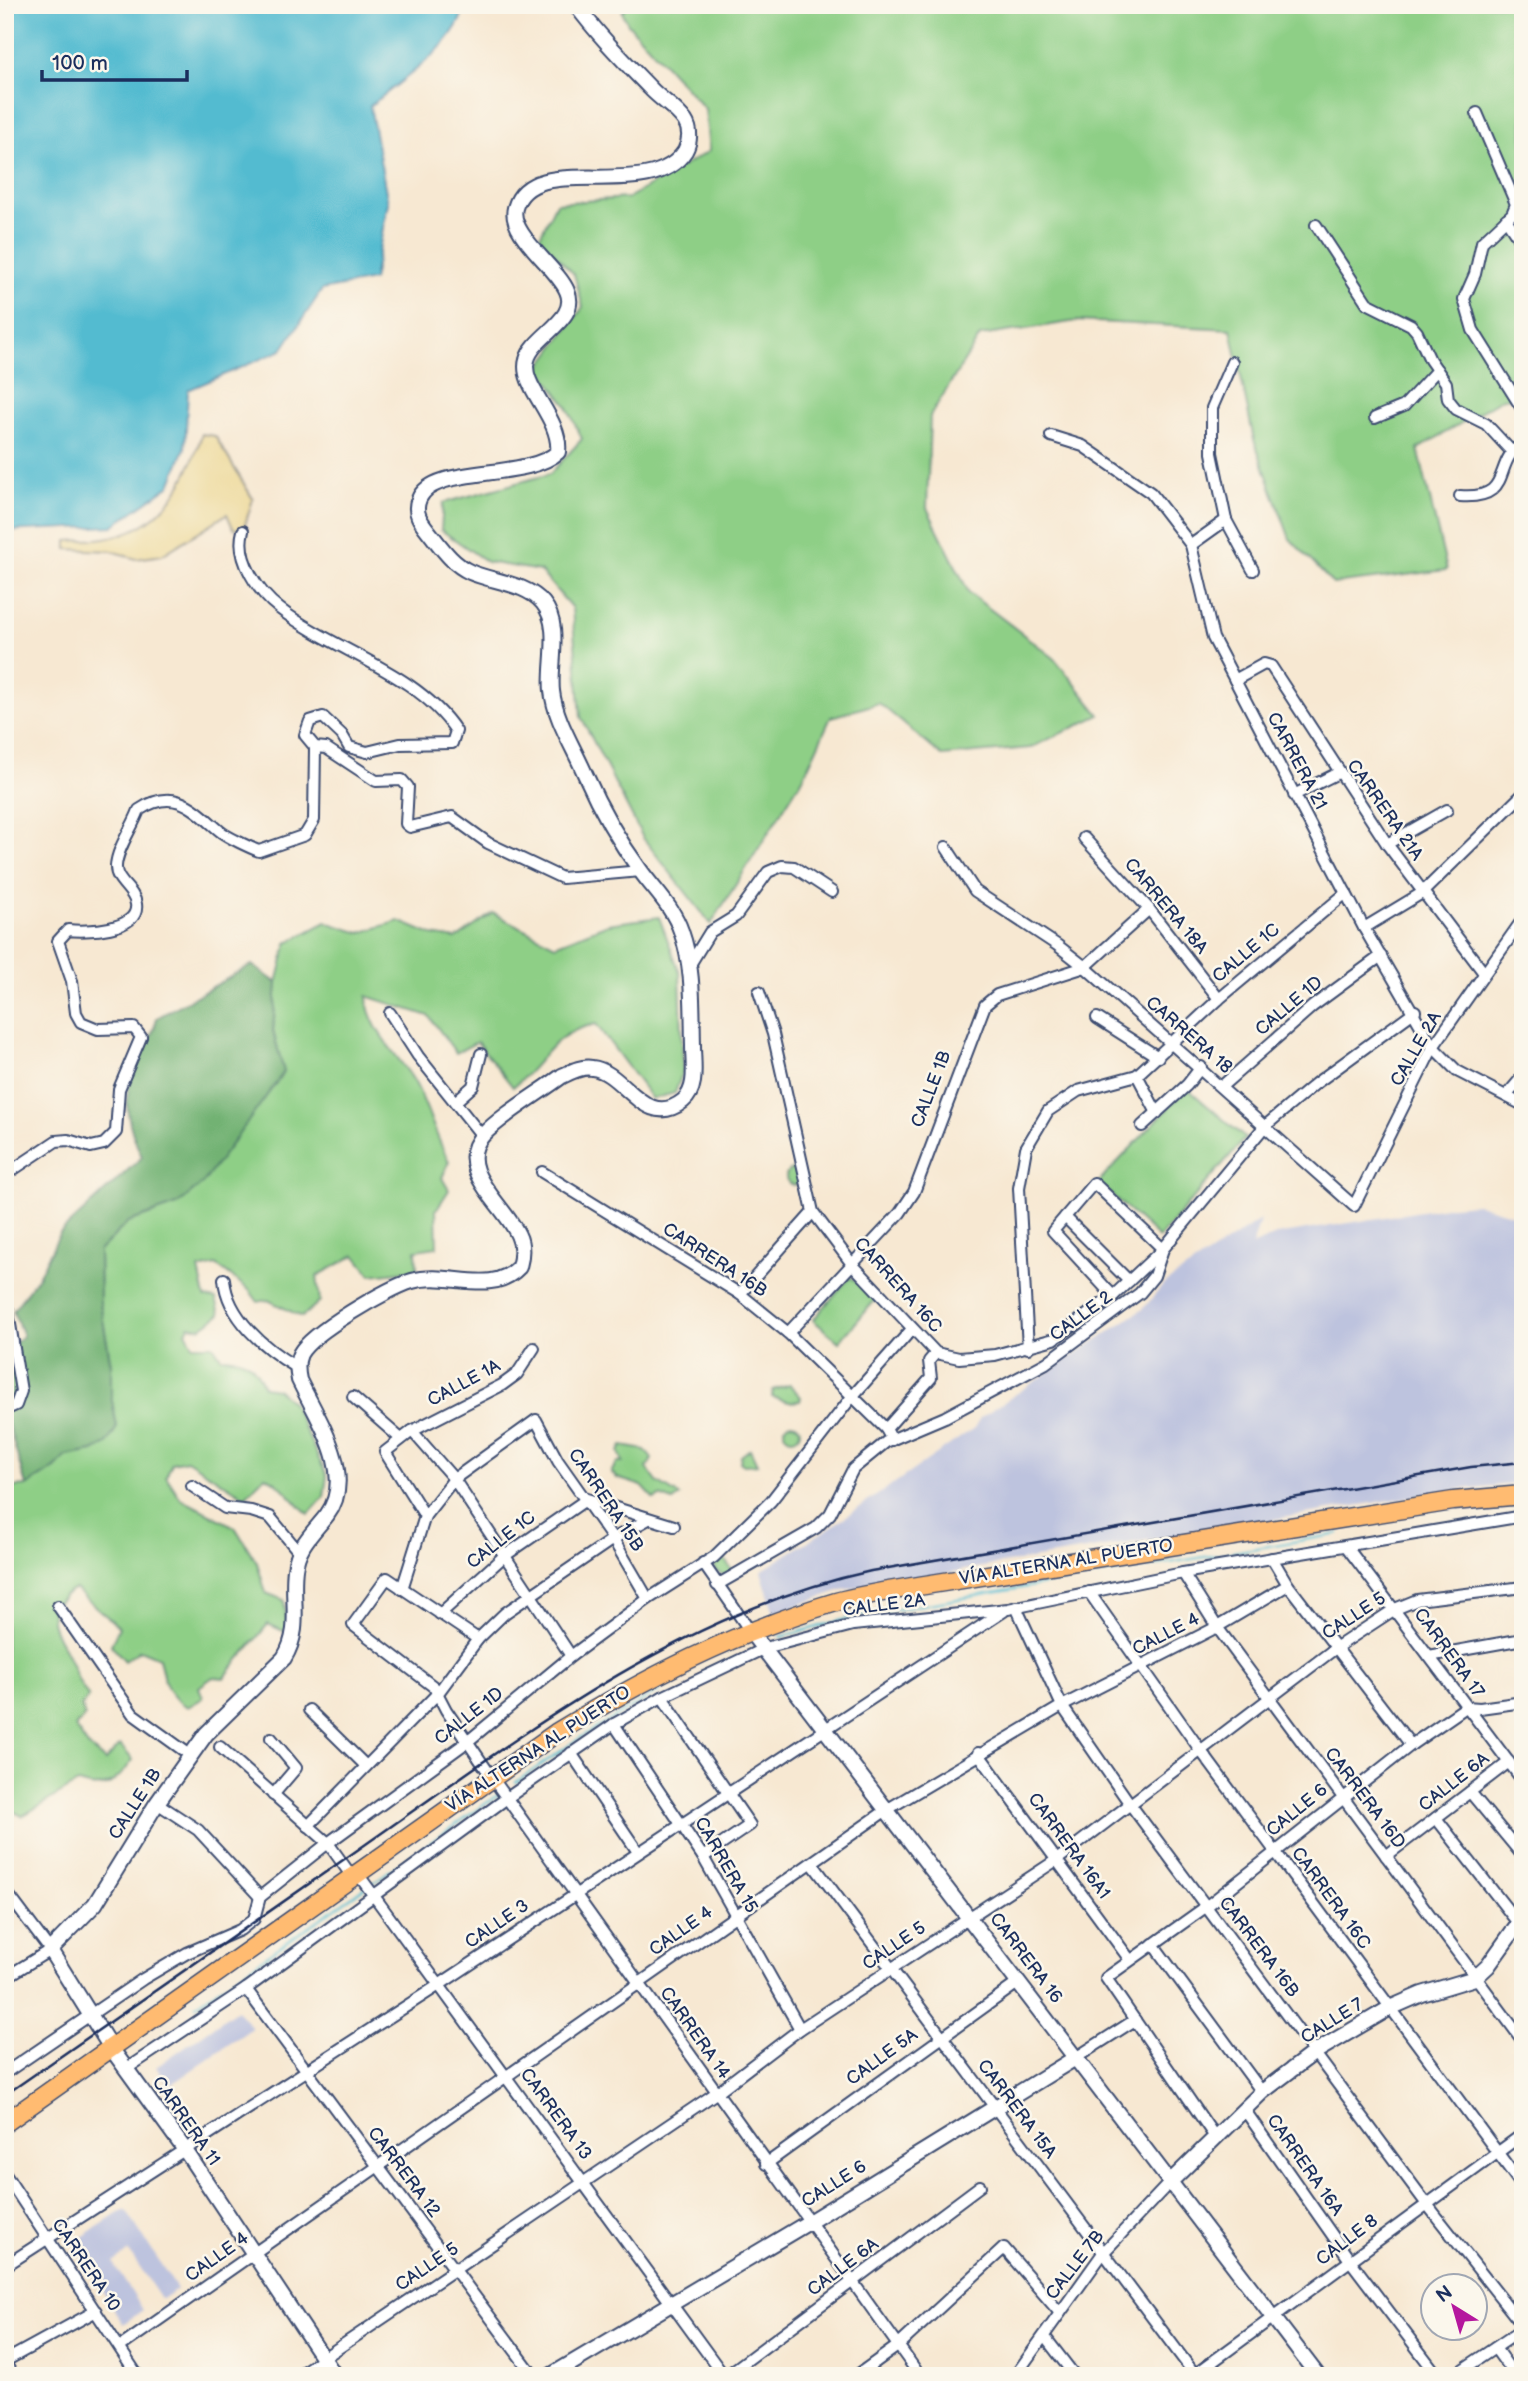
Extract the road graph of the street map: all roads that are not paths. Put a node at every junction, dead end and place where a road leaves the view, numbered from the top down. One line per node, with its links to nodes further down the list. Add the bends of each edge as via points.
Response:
1 (576, 5): 27 (street, via 652,91 686,122 688,145 668,168 654,174 559,178 528,190 516,206 514,218 521,232 568,292 570,305 564,316 526,360 527,375 555,424 558,452 527,468 442,480 422,493 416,510 455,563 525,591 544,604 552,632 556,709 600,807)
2 (1477, 113): 3 (street, via 1516,204)
3 (1506, 219): 5 (street); 8 (street, via 1482,242 1464,299 1473,330)
4 (1317, 225): 7 (street, via 1367,303 1411,325)
5 (1523, 245)
6 (1232, 362): 14 (street, via 1212,408 1212,453)
7 (1437, 370): 9 (street, via 1404,406); 12 (street, via 1456,409 1486,424)
8 (1523, 410)
9 (1375, 418)
10 (1051, 436): 16 (street, CARRERA 21, via 1083,446 1150,493)
11 (1523, 444): 12 (street)
12 (1512, 452): 13 (street, via 1490,492 1483,497)
13 (1460, 496)
14 (1226, 520): 16 (street); 17 (street)
15 (243, 531): 19 (street, via 244,561 280,610 394,676 447,718 456,731 452,743 400,744 367,752 349,747 323,717 310,721 305,735)
16 (1191, 545): 18 (street, CARRERA 21, via 1213,638)
17 (1254, 570)
18 (1235, 680): 20 (street, CARRERA 21A, via 1264,664 1271,666); 22 (street, CARRERA 21)
19 (315, 747): 27 (street, via 326,748 376,781 402,780 408,788 405,814 410,827 452,817 488,843 562,878); 59 (street, via 314,820 305,835 260,851 222,833 187,802 160,801 139,810 116,862 116,875 136,902 135,915 97,931 68,930 58,941 81,1022 98,1029 134,1028 141,1038 119,1089 116,1132 104,1144 91,1147 55,1141)
20 (1338, 773): 22 (street); 25 (street, CARRERA 21A)
21 (1523, 794): 30 (street)
22 (1294, 795): 29 (street, CARRERA 21)
23 (1447, 810): 25 (street)
24 (1084, 838): 31 (street, CARRERA 18A)
25 (1387, 844): 30 (street, CARRERA 21A)
26 (946, 847): 36 (street, CARRERA 18, via 975,891)
27 (640, 871): 35 (street, via 669,906)
28 (832, 892): 35 (street, via 794,867 768,872 736,916 710,932)
29 (1346, 893): 33 (street, CARRERA 21); 39 (street, CALLE 1C)
30 (1422, 893): 33 (street); 37 (street, CARRERA 21A)
31 (1149, 909): 36 (street, CALLE 1B); 39 (street, CARRERA 18A)
32 (1523, 919): 37 (street, CALLE 2A)
33 (1364, 928): 34 (street, CARRERA 21)
34 (1381, 956): 40 (street, CARRERA 21); 50 (street, CALLE 1D, via 1313,1006)
35 (689, 966): 57 (street, via 694,1078 682,1101 666,1109 653,1108 604,1072 577,1069)
36 (1084, 967): 43 (street, CARRERA 18); 64 (street, CALLE 1B, via 996,995 985,1005 914,1192)
37 (1484, 973): 44 (street, CALLE 2A)
38 (759, 992): 61 (street, CARRERA 16C, via 774,1034)
39 (1219, 999): 43 (street, CALLE 1C)
40 (1415, 1011): 44 (street, CARRERA 21); 56 (street, CALLE 2)
41 (390, 1013): 52 (street)
42 (1097, 1018): 46 (street)
43 (1170, 1044): 46 (street, CALLE 1C); 47 (street, CARRERA 18)
44 (1433, 1047): 51 (street, CARRERA 21, via 1457,1071); 60 (street, CALLE 2A)
45 (481, 1054): 52 (street, via 473,1086)
46 (1158, 1057): 48 (street, CALLE 1C)
47 (1201, 1067): 50 (street, CARRERA 18); 54 (street)
48 (1137, 1075): 54 (street); 73 (street, via 1064,1098 1048,1111 1026,1148 1018,1188)
49 (1523, 1076): 51 (street)
50 (1222, 1086): 56 (street, CARRERA 18)
51 (1507, 1096): 53 (street, CARRERA 21)
52 (455, 1102): 57 (street)
53 (1523, 1105)
54 (1157, 1113): 55 (street)
55 (1142, 1126)
56 (1264, 1127): 60 (street, CARRERA 18); 63 (street, CALLE 2)
57 (482, 1136): 75 (street, via 474,1151 474,1165 519,1235 519,1267 500,1280 441,1277 412,1281 355,1310 310,1341)
58 (542, 1172): 68 (street, CARRERA 16B)
59 (5, 1175)
60 (1354, 1206)
61 (813, 1212): 64 (street, CARRERA 16C); 68 (street)
62 (1065, 1217): 63 (street, via 1094,1183); 66 (street); 69 (street, via 1053,1231)
63 (1163, 1249): 66 (street, CARRERA 16C); 82 (street, CALLE 2, via 1154,1276 1140,1293 1046,1363)
64 (852, 1265): 70 (street, CARRERA 16C); 71 (street, CALLE 1B)
65 (224, 1279): 75 (street, via 228,1300 263,1346)
66 (1129, 1281): 69 (street, CARRERA 16C)
67 (5, 1294): 78 (street, via 21,1391 16,1405)
68 (740, 1294): 71 (street, CARRERA 16B)
69 (1113, 1296): 73 (street, CARRERA 16C, via 1054,1339)
70 (912, 1329): 74 (street, CARRERA 16C); 77 (street, CALLE 1D)
71 (788, 1333): 77 (street, CARRERA 16B)
72 (534, 1348): 80 (street, CALLE 1A, via 517,1374 502,1385)
73 (1028, 1348): 74 (street, CARRERA 16C, via 959,1359)
74 (936, 1353): 79 (street, via 929,1361 931,1378)
75 (296, 1367): 93 (street, via 333,1454 339,1481 337,1499)
76 (353, 1397): 81 (street)
77 (851, 1398): 79 (street, CARRERA 16B); 96 (street, CALLE 1D, via 771,1502)
78 (5, 1410)
79 (886, 1429): 82 (street, CARRERA 16B)
80 (412, 1431): 81 (street, CALLE 1A); 83 (street)
81 (401, 1439): 87 (street, CALLE 1A, via 385,1452)
82 (892, 1440): 98 (street, CALLE 2, via 853,1469 830,1514 816,1528)
83 (454, 1479): 86 (street, CARRERA 15B, via 536,1420 558,1461); 87 (street); 94 (street)
84 (192, 1486): 93 (street, via 225,1508 270,1517)
85 (1523, 1495): 112 (main road, VÍA ALTERNA AL PUERTO, via 1453,1501 838,1601)
86 (587, 1499): 89 (street); 91 (street, CARRERA 15B); 94 (street, CALLE 1C)
87 (425, 1516): 101 (street)
88 (1523, 1516): 92 (street)
89 (647, 1520): 90 (street); 91 (street, CALLE 1D)
90 (674, 1526)
91 (613, 1539): 103 (street, CALLE 1D); 104 (street, CARRERA 15B)
92 (1346, 1546): 95 (street, CALLE 2A); 107 (street, CARRERA 17)
93 (299, 1552): 133 (street, CALLE 1B, via 293,1644)
94 (503, 1557): 103 (street); 108 (street, CALLE 1C)
95 (1272, 1558): 97 (street, CALLE 2A); 99 (street)
96 (703, 1563): 98 (street, CARRERA 16); 104 (street, CALLE 1D)
97 (1184, 1573): 102 (street, CALLE 2A); 109 (street, CARRERA 16D)
98 (718, 1585): 112 (street, CARRERA 16)
99 (1288, 1585): 109 (street, CALLE 4); 113 (street)
100 (1523, 1587): 107 (street, CALLE 5, via 1417,1600)
101 (402, 1589): 108 (street); 117 (street, CARRERA 14, via 387,1578 353,1625)
102 (1089, 1592): 106 (street, CALLE 2A); 116 (street, CARRERA 16C)
103 (529, 1595): 110 (street, CALLE 1D); 114 (street)
104 (648, 1599): 114 (street, CALLE 1D)
105 (58, 1606): 133 (street, via 133,1714)
106 (1012, 1608): 112 (street, CALLE 2A, via 853,1625); 121 (street, CARRERA 16B); 125 (street, CALLE 3)
107 (1395, 1609): 113 (street, CALLE 5); 115 (street, CARRERA 17)
108 (440, 1614): 110 (street)
109 (1217, 1627): 116 (street, CALLE 4); 119 (street, CARRERA 16D)
110 (478, 1639): 117 (street, CALLE 1D)
111 (1523, 1639): 115 (street)
112 (758, 1641): 118 (street, CALLE 2A); 125 (street, CARRERA 16); 137 (main road, VÍA ALTERNA AL PUERTO, via 680,1662 620,1693)
113 (1337, 1647): 119 (street, CALLE 5); 128 (street)
114 (571, 1656): 127 (street, CALLE 1D)
115 (1429, 1656): 122 (street, CARRERA 17)
116 (1142, 1666): 121 (street, CALLE 4); 130 (street, CARRERA 16C)
117 (438, 1693): 127 (street, CARRERA 14); 135 (street, CALLE 1D)
118 (662, 1697): 124 (street, CALLE 2A); 138 (street)
119 (1270, 1699): 130 (street, CALLE 5); 141 (street, CARRERA 16D)
120 (1523, 1702): 122 (street)
121 (1062, 1706): 132 (street, CALLE 4); 143 (street, CARRERA 16B)
122 (1466, 1707): 128 (street, CALLE 6); 134 (street, CARRERA 17)
123 (309, 1710): 135 (street)
124 (614, 1724): 131 (street, CALLE 2A); 146 (street, CARRERA 15)
125 (825, 1726): 138 (street, CALLE 3); 144 (street, CARRERA 16)
126 (271, 1738): 140 (street, via 296,1768)
127 (467, 1742): 137 (street, CARRERA 14); 148 (street, CALLE 1D)
128 (1411, 1745): 141 (street, CALLE 6)
129 (220, 1747): 140 (street, CARRERA 13)
130 (1201, 1751): 143 (street, CALLE 5); 150 (street, CARRERA 16C)
131 (571, 1753): 137 (street, CALLE 2A); 149 (street)
132 (978, 1753): 144 (street, CALLE 4); 154 (street, CARRERA 16A1)
133 (190, 1755): 142 (street, CALLE 1B)
134 (1509, 1762): 136 (street, CARRERA 17); 139 (street, CALLE 6A)
135 (366, 1766): 147 (street, CALLE 1D)
136 (1523, 1781)
137 (501, 1789): 156 (main road, VÍA ALTERNA AL PUERTO); 156 (street, CALLE 2A); 158 (street, CARRERA 14)
138 (727, 1792): 146 (street, CALLE 3); 153 (street, via 750,1825)
139 (1470, 1792): 145 (street, CALLE 6A); 152 (street)
140 (273, 1795): 147 (street, CARRERA 13)
141 (1343, 1798): 150 (street, CALLE 6); 151 (street, CARRERA 16D)
142 (157, 1803): 159 (street, via 198,1830); 165 (street, CALLE 1B, via 95,1904)
143 (1130, 1804): 154 (street, CALLE 5); 160 (street, CARRERA 16B)
144 (888, 1809): 155 (street, CALLE 4); 162 (street, CARRERA 16)
145 (1436, 1818): 151 (street, CALLE 6A); 163 (street)
146 (681, 1822): 149 (street, CALLE 3); 153 (street, CARRERA 15)
147 (308, 1826): 148 (street, CARRERA 13)
148 (328, 1843): 156 (street, CARRERA 13); 159 (street, CALLE 1D)
149 (638, 1852): 158 (street, CALLE 3)
150 (1276, 1852): 160 (street, CALLE 6); 174 (street, CARRERA 16C)
151 (1387, 1856): 169 (street, CARRERA 16D)
152 (1523, 1856)
153 (703, 1857): 161 (street, CARRERA 15)
154 (1058, 1859): 162 (street, CALLE 5); 166 (street, CARRERA 16A1)
155 (812, 1863): 161 (street, CALLE 4); 167 (street, CARRERA 15A)
156 (364, 1885): 172 (street, CARRERA 13); 173 (street, CALLE 2A); 180 (main road, VÍA ALTERNA AL PUERTO)
157 (5, 1890): 165 (street, CARRERA 11)
158 (575, 1893): 171 (street, CARRERA 14); 172 (street, CALLE 3)
159 (260, 1897): 175 (street, CALLE 1D, via 254,1919 240,1930 187,1954)
160 (1206, 1906): 164 (street, CALLE 6); 181 (street, CARRERA 16B)
161 (735, 1915): 171 (street, CALLE 4); 177 (street, CARRERA 15)
162 (970, 1917): 167 (street, CALLE 5); 170 (street, CARRERA 16)
163 (1521, 1923): 169 (street)
164 (1153, 1944): 166 (street, CALLE 6); 187 (street)
165 (50, 1950): 168 (street, CALLE 1B); 175 (street, CARRERA 11)
166 (1130, 1960): 176 (street, CALLE 6, via 1105,1978)
167 (891, 1970): 177 (street, CALLE 5); 178 (street, CARRERA 15A)
168 (5, 1978)
169 (1475, 1978): 174 (street, CALLE 7); 179 (street, CARRERA 16D)
170 (1019, 1982): 178 (street, CALLE 5A); 182 (street, CARRERA 16)
171 (638, 1983): 186 (street, CALLE 4); 188 (street, CARRERA 14)
172 (439, 1985): 184 (street, CALLE 3); 186 (street, CARRERA 13)
173 (246, 1989): 183 (street, CALLE 2A); 184 (street, CARRERA 12)
174 (1390, 2008): 181 (street, CALLE 7); 195 (street, CARRERA 16C)
175 (90, 2015): 180 (street, CARRERA 11); 185 (street, CALLE 1D)
176 (1135, 2020): 182 (street, CALLE 6); 193 (street)
177 (800, 2029): 188 (street, CALLE 5)
178 (941, 2036): 189 (street, CARRERA 15A); 196 (street, CALLE 5A)
179 (1523, 2041)
180 (111, 2048): 183 (street, CARRERA 11); 191 (main road, VÍA ALTERNA AL PUERTO)
181 (1315, 2052): 187 (street, CALLE 7); 203 (street, CARRERA 16B)
182 (1077, 2057): 189 (street, CALLE 6); 199 (street, CARRERA 16)
183 (126, 2069): 194 (street, CARRERA 11)
184 (307, 2071): 194 (street, CALLE 3); 197 (street, CARRERA 12)
185 (5, 2073)
186 (506, 2075): 197 (street, CALLE 4); 200 (street, CARRERA 13)
187 (1262, 2092): 190 (street, CALLE 7)
188 (716, 2093): 196 (street, CARRERA 14); 200 (street, CALLE 5)
189 (994, 2107): 204 (street, CALLE 6); 207 (street, CARRERA 15A)
190 (1244, 2109): 193 (street, CALLE 7); 208 (street, CARRERA 16A)
191 (5, 2123)
192 (1523, 2134): 195 (street, CALLE 8)
193 (1216, 2137): 199 (street, CALLE 7)
194 (185, 2150): 205 (street, CALLE 3); 206 (street, CARRERA 11)
195 (1496, 2151): 202 (street, CARRERA 16C); 203 (street, CALLE 8)
196 (766, 2164): 204 (street, CARRERA 14)
197 (378, 2166): 206 (street, CALLE 4); 210 (street, CARRERA 12)
198 (5, 2174): 205 (street, CARRERA 10)
199 (1171, 2181): 207 (street, CALLE 7B); 215 (street, CARRERA 16)
200 (584, 2182): 210 (street, CALLE 5); 212 (street, CARRERA 13)
201 (980, 2186): 211 (street, CALLE 6A)
202 (1523, 2187)
203 (1426, 2203): 208 (street, CALLE 8); 216 (street, CARRERA 16B)
204 (809, 2222): 211 (street, CARRERA 14); 212 (street, CALLE 6)
205 (48, 2240): 209 (street, CALLE 3); 213 (street, CARRERA 10)
206 (253, 2253): 219 (street, CALLE 4); 221 (street, CARRERA 11)
207 (1103, 2253): 214 (street, CALLE 7B); 223 (street, CARRERA 15A)
208 (1349, 2259): 215 (street, CALLE 8); 236 (street, CARRERA 16A)
209 (5, 2266)
210 (455, 2269): 221 (street, CALLE 5); 228 (street, CARRERA 12)
211 (853, 2281): 218 (street, CARRERA 14); 230 (street, CALLE 6A)
212 (672, 2302): 229 (street, CALLE 6); 230 (street, CARRERA 13)
213 (96, 2311): 219 (street, CARRERA 10); 222 (street)
214 (1060, 2313): 217 (street, CALLE 7B); 218 (street, via 1004,2248)
215 (1273, 2316): 223 (street, CALLE 8); 235 (street, CARRERA 16)
216 (1523, 2327): 220 (street)
217 (1045, 2337): 233 (street, CALLE 7B); 234 (street)
218 (899, 2345): 231 (street); 232 (street, CARRERA 14)
219 (120, 2347): 225 (street, CARRERA 10)
220 (1495, 2348): 237 (street); 238 (street)
221 (323, 2358): 226 (street, CALLE 5); 227 (street, CARRERA 11)
222 (5, 2362): 224 (street)
223 (1194, 2375)
224 (13, 2376)
225 (138, 2376)
226 (297, 2376)
227 (335, 2376)
228 (534, 2376)
229 (550, 2376)
230 (725, 2376)
231 (856, 2376)
232 (920, 2376)
233 (1015, 2376)
234 (1075, 2376)
235 (1318, 2376)
236 (1438, 2376)
237 (1453, 2376)
238 (1515, 2376)

